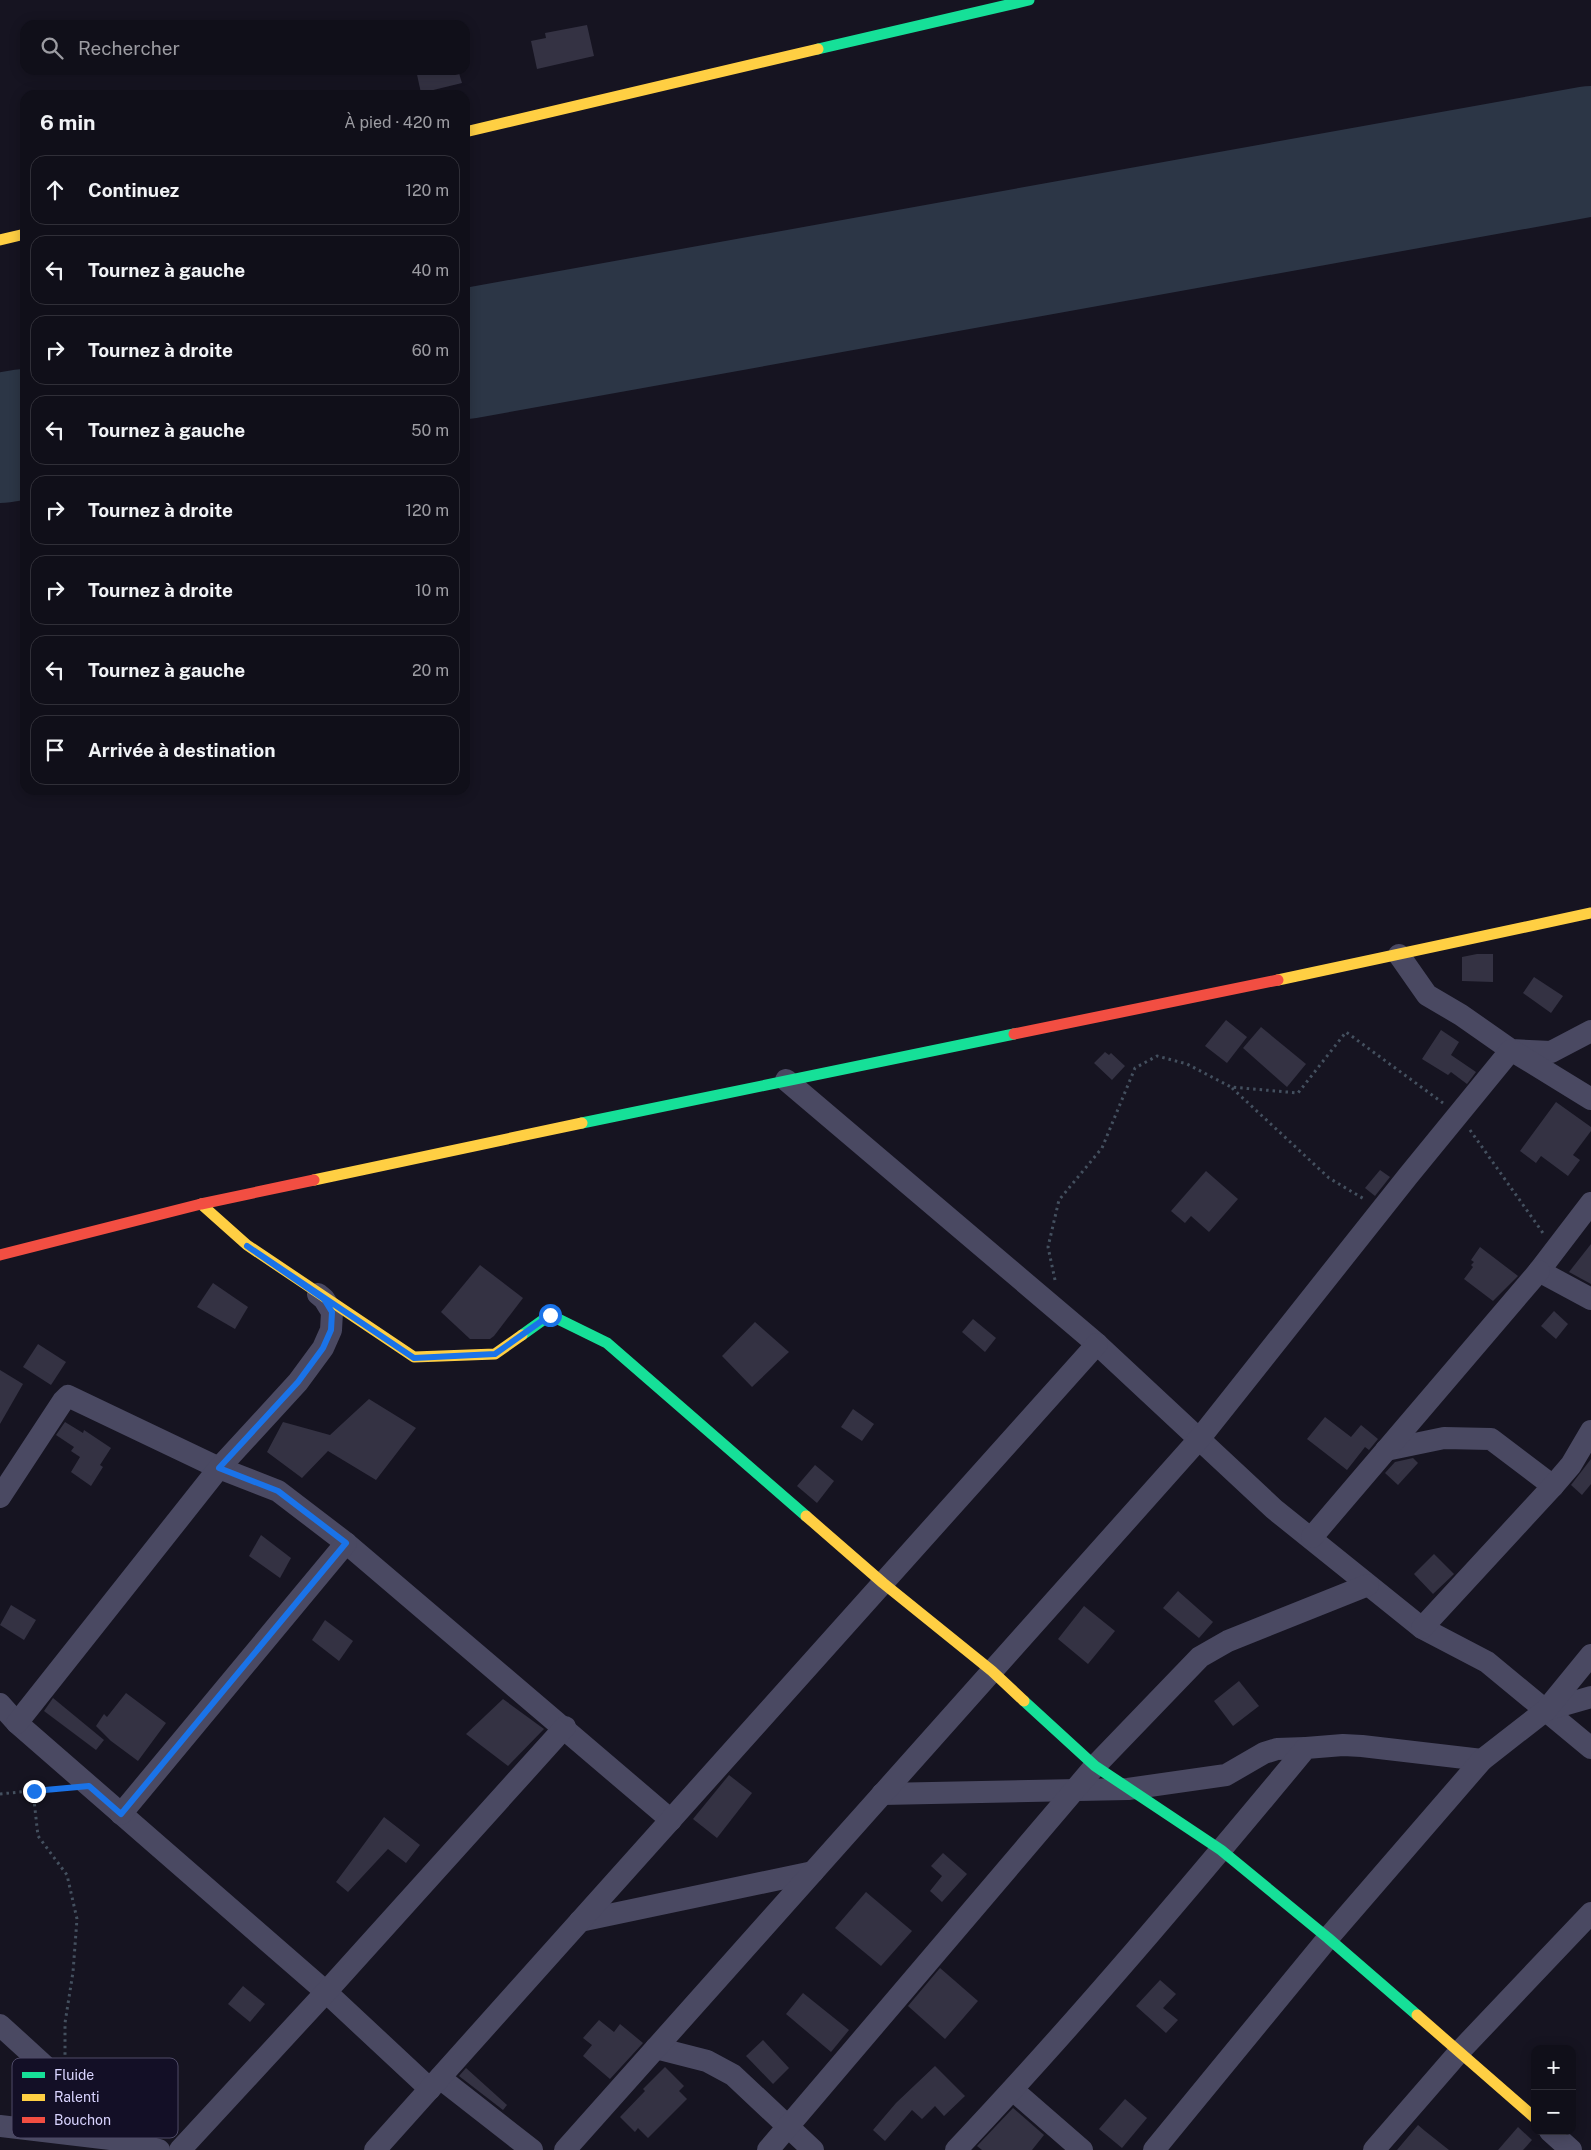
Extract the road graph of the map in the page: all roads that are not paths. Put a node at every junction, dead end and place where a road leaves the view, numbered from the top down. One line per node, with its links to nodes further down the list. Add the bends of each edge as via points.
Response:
1 (1030, 0): 2 (main road)
2 (470, 131)
3 (20, 235): 4 (main road)
4 (0, 240)
5 (1591, 913): 6 (main road)
6 (1399, 955): 8 (street, via 1428,995); 9 (main road)
7 (1591, 1031): 8 (street, via 1551,1052)
8 (1511, 1050): 10 (street); 19 (street)
9 (786, 1080): 12 (main road); 17 (street)
10 (1591, 1099)
11 (1591, 1203): 15 (street)
12 (201, 1204): 13 (main road); 14 (main road)
13 (247, 1246): 21 (street, via 324,1299 332,1312 331,1330 323,1348 298,1382); 26 (main road, via 414,1358 495,1354 550,1315 606,1343)
14 (0, 1256)
15 (1539, 1271): 16 (street); 20 (street)
16 (1591, 1299)
17 (1097, 1344): 19 (street); 26 (street)
18 (1591, 1431): 22 (street, via 1571,1465)
19 (1200, 1438): 24 (street, via 1274,1509); 30 (street)
20 (1386, 1450): 22 (street, via 1444,1438 1492,1439); 24 (street)
21 (219, 1468): 23 (street, via 68,1396); 25 (street, via 278,1491); 34 (street)
22 (1553, 1486): 28 (street)
23 (0, 1497)
24 (1312, 1537): 27 (street)
25 (346, 1543): 35 (street); 43 (street)
26 (883, 1583): 30 (main road); 44 (street)
27 (1368, 1584): 28 (street); 39 (street, via 1228,1641 1200,1657)
28 (1422, 1628): 33 (street, via 1488,1662)
29 (1591, 1655): 33 (street)
30 (992, 1671): 39 (main road); 42 (street)
31 (1591, 1697): 33 (street)
32 (0, 1704): 34 (street)
33 (1546, 1710): 37 (street); 38 (street)
34 (17, 1723): 43 (street)
35 (565, 1727): 44 (street); 50 (street)
36 (1306, 1748): 38 (street, via 1362,1746); 41 (street, via 1264,1753 1226,1775); 45 (street)
37 (1591, 1748)
38 (1482, 1760): 49 (street)
39 (1095, 1766): 40 (street); 41 (main road)
40 (1074, 1790): 41 (street); 42 (street); 58 (street)
41 (1128, 1790): 45 (main road)
42 (882, 1794): 46 (street)
43 (121, 1814): 50 (street)
44 (671, 1820): 48 (street)
45 (1221, 1850): 49 (main road); 56 (street)
46 (813, 1872): 48 (street); 52 (street)
47 (1591, 1912): 53 (street)
48 (580, 1922): 55 (street)
49 (1328, 1938): 53 (main road); 71 (street)
50 (326, 1992): 55 (street); 63 (street)
51 (0, 2025): 54 (street)
52 (656, 2048): 58 (street, via 707,2061 733,2075); 66 (street)
53 (1460, 2052): 57 (main road); 72 (street)
54 (36, 2058)
55 (435, 2084): 64 (street); 65 (street)
56 (1013, 2090): 69 (street); 70 (street)
57 (1531, 2114)
58 (788, 2128): 67 (street); 68 (street)
59 (1554, 2135): 73 (street)
60 (79, 2138): 61 (street)
61 (125, 2145): 62 (street)
62 (159, 2150)
63 (180, 2150)
64 (375, 2150)
65 (532, 2150)
66 (565, 2150)
67 (768, 2150)
68 (813, 2150)
69 (956, 2150)
70 (1082, 2150)
71 (1154, 2150)
72 (1374, 2150)
73 (1571, 2150)

